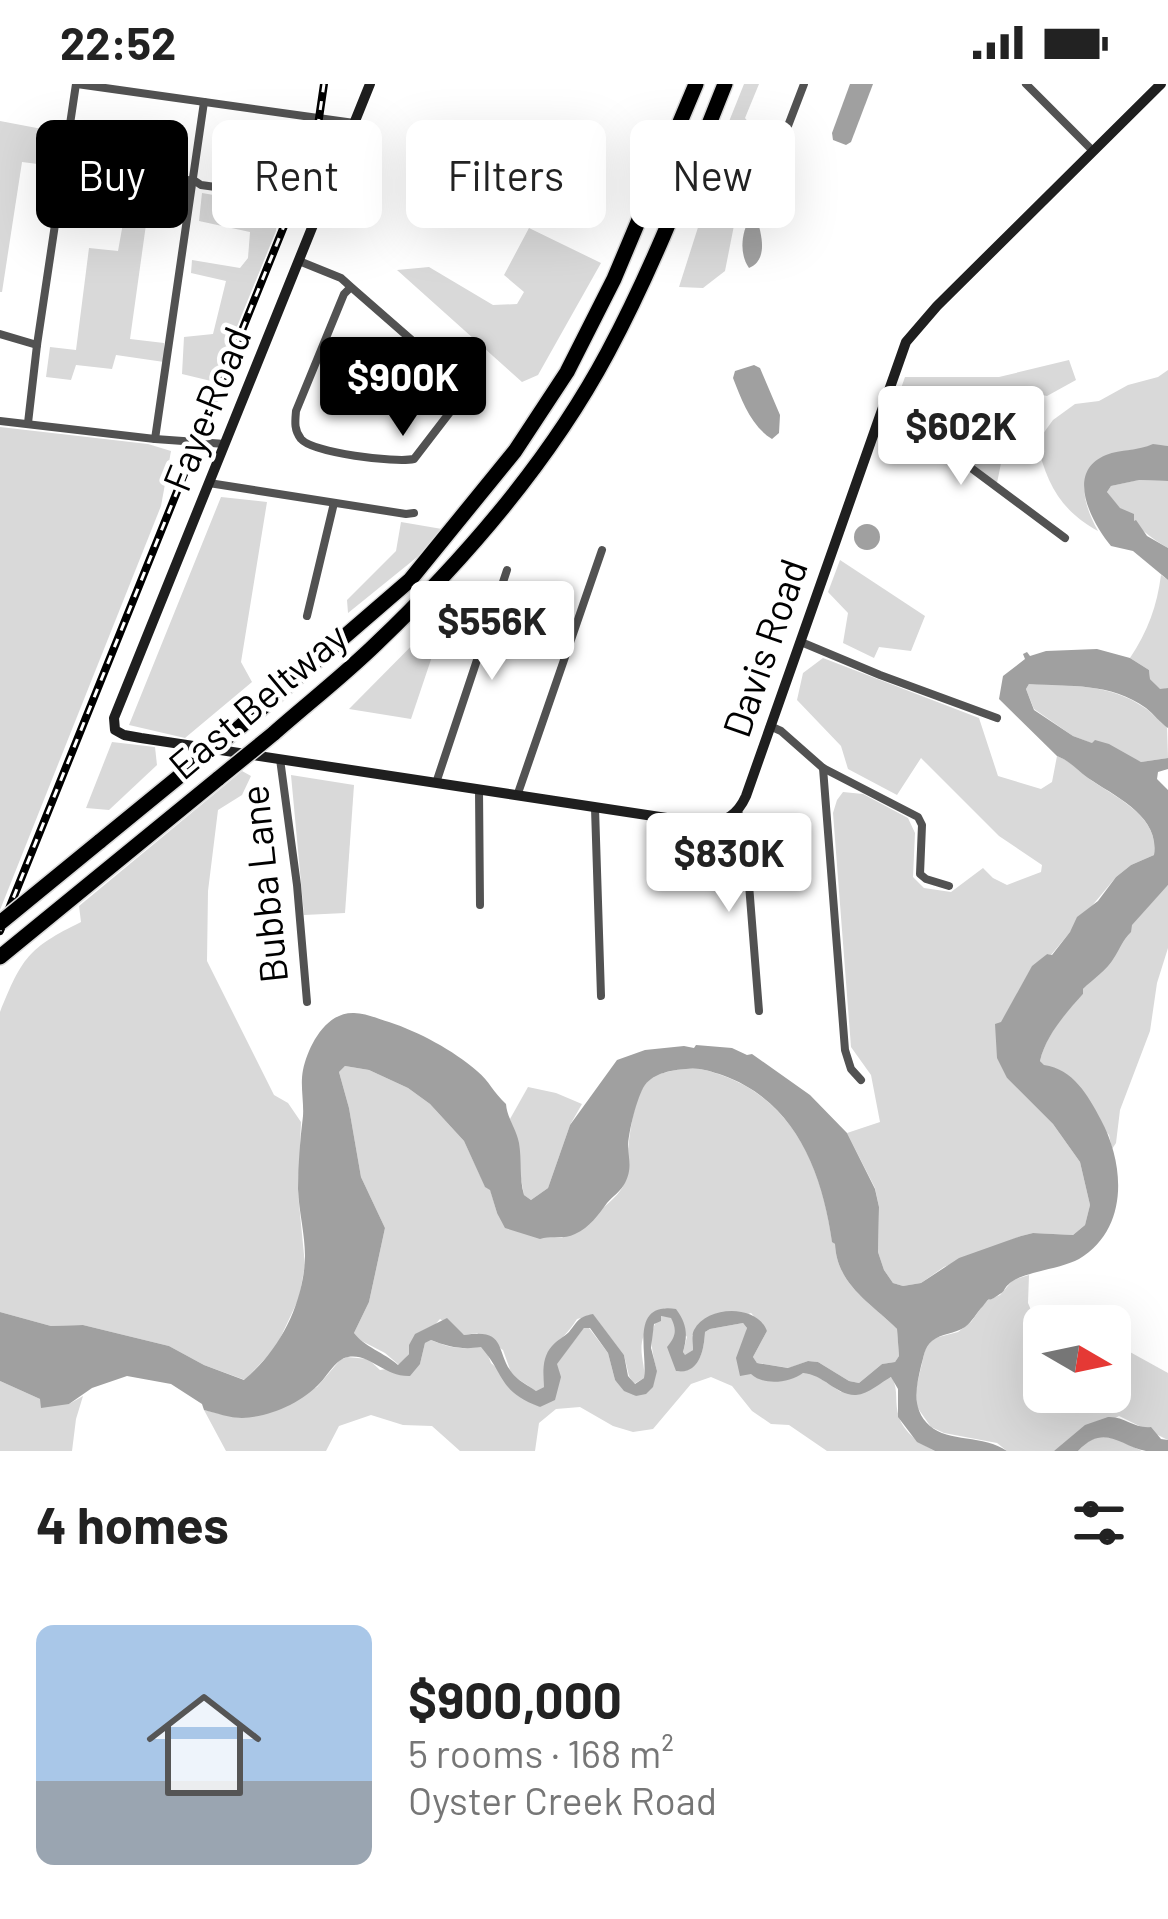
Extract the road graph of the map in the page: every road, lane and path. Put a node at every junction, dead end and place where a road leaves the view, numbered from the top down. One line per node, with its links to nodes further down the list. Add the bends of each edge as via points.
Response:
1 (77, 84): 9 (street); 10 (street)
2 (370, 84): 12 (street, Faye Road)
3 (697, 84): 48 (highway, East Beltway, bridge, via 567,372 515,451 410,580)
4 (725, 84): 49 (highway, East Beltway, bridge, via 606,355 508,500 374,646)
5 (787, 84): 8 (street)
6 (1026, 84): 14 (street)
7 (1161, 84): 14 (street, Davis Road)
8 (803, 85): 13 (street)
9 (204, 102): 11 (street); 16 (street)
10 (71, 120)
11 (333, 120)
12 (355, 120)
13 (789, 120)
14 (1094, 152): 24 (street, Davis Road, via 912,334)
15 (188, 180): 16 (street)
16 (195, 181): 17 (street); 27 (street)
17 (212, 187)
18 (54, 228): 23 (street)
19 (312, 228): 20 (street, Faye Road)
20 (299, 261): 21 (street); 28 (street, Faye Road)
21 (351, 287): 21 (street, via 296,411 295,437 317,448 407,461 464,389)
22 (0, 334): 23 (street)
23 (37, 345): 26 (street)
24 (883, 402): 32 (street); 36 (street, Davis Road)
25 (0, 421): 26 (street)
26 (28, 423): 27 (street)
27 (155, 439): 28 (street)
28 (225, 444): 29 (street, Faye Road)
29 (209, 483): 30 (street); 39 (street, Faye Road, via 113,724 141,738)
30 (334, 503): 31 (street); 35 (street)
31 (413, 513)
32 (1065, 538)
33 (602, 550): 43 (street)
34 (507, 570): 41 (street)
35 (307, 616)
36 (800, 641): 37 (street); 38 (street, Davis Road)
37 (997, 718)
38 (770, 725): 40 (street); 45 (street, Davis Road)
39 (280, 760): 41 (street); 51 (street, Bubba Lane)
40 (823, 768): 46 (street, via 919,817 920,874); 53 (street, via 845,1049)
41 (436, 783): 42 (street)
42 (479, 790): 43 (street); 47 (street)
43 (517, 796): 44 (street)
44 (595, 808): 45 (street, via 706,824); 50 (street)
45 (738, 811): 52 (street)
46 (949, 886)
47 (481, 905)
48 (0, 923)
49 (0, 957)
50 (601, 996)
51 (307, 1002)
52 (758, 1011)
53 (861, 1081)

